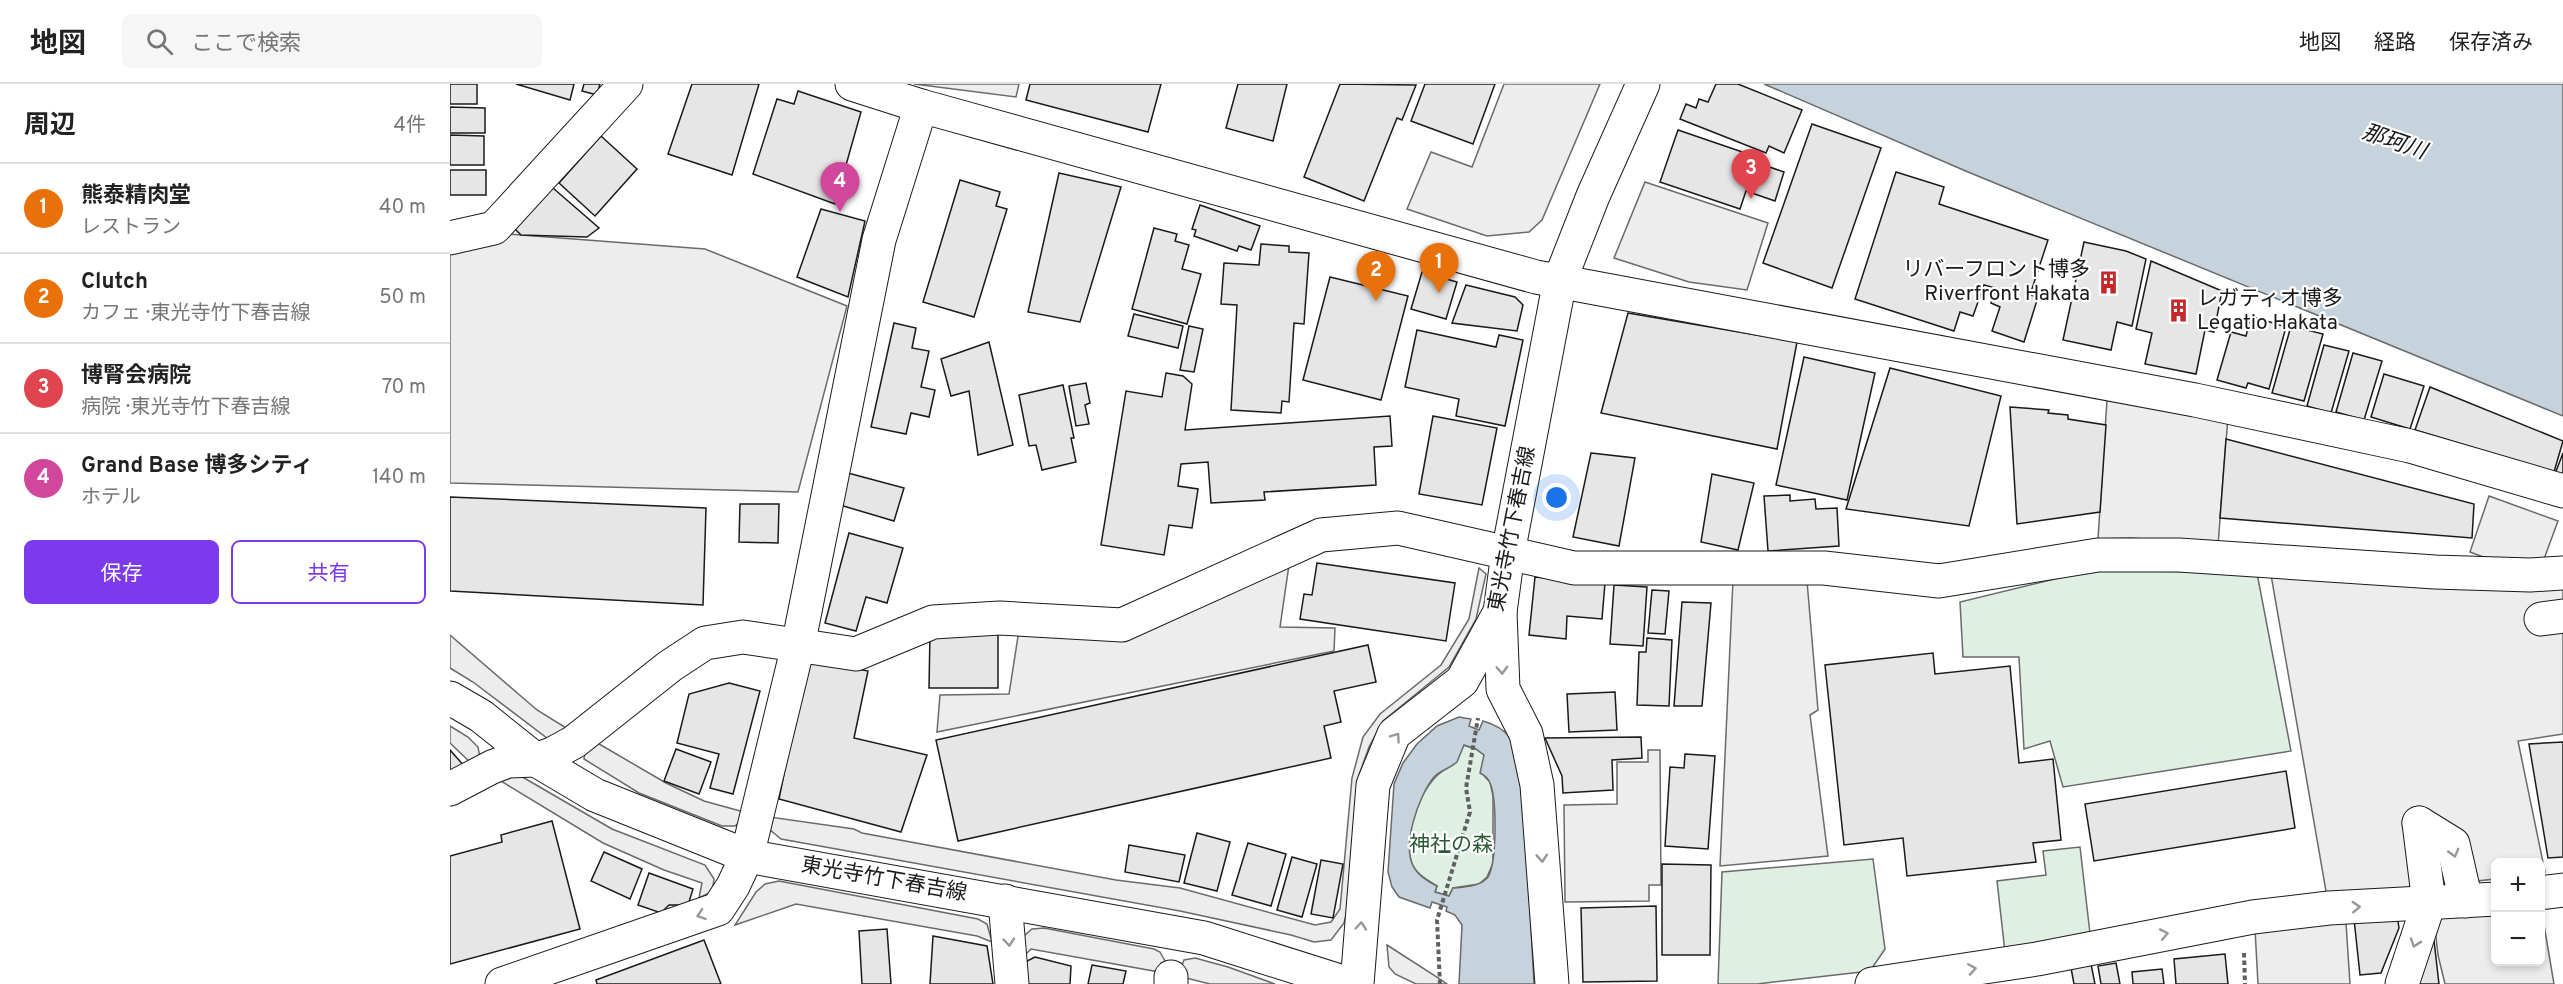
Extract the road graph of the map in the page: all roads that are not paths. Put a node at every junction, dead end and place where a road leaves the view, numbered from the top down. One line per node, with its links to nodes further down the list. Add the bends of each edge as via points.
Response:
1 (626, 84): 5 (street, via 494,228)
2 (852, 84): 4 (street)
3 (1643, 84): 6 (street, 東光寺竹下春吉線)
4 (921, 106): 6 (street, via 1536,277); 11 (street, via 879,240)
5 (450, 237)
6 (1560, 280): 7 (street, via 2195,400 2410,446); 8 (street, 東光寺竹下春吉線)
7 (2563, 491)
8 (1508, 553): 9 (street, via 1574,568 1824,568 1939,581 2097,555 2179,555 2458,573); 10 (street, 東光寺竹下春吉線); 11 (street, via 1398,528 1321,535 1122,625 1000,618 933,622 856,654)
9 (2563, 573)
10 (1500, 612): 24 (street, 東光寺竹下春吉線, one-way to 10, via 1374,785 1394,734 1462,681); 25 (street, one-way to 25, via 1503,689 1526,734 1537,785)
11 (798, 646): 13 (street, via 743,637 705,643 574,742); 15 (street)
12 (450, 698): 13 (street, 東光寺竹下春吉線)
13 (536, 760): 14 (street, via 508,761); 15 (street, 東光寺竹下春吉線, via 595,795)
14 (450, 789)
15 (747, 856): 19 (street, 東光寺竹下春吉線); 21 (street, one-way to 21, via 718,909)
16 (2563, 890): 17 (street)
17 (2545, 892)
18 (2481, 900): 20 (street); 20 (street, one-way to 18, via 2419,822 2453,844)
19 (1005, 901): 22 (street, one-way to 22); 23 (street, 東光寺竹下春吉線, via 1204,938)
20 (2429, 903): 26 (street, one-way to 20, via 2037,959 2253,917); 27 (street, one-way to 27)
21 (502, 984)
22 (1012, 984)
23 (1349, 984)
24 (1356, 984)
25 (1552, 984)
26 (1872, 984)
27 (2402, 984)

